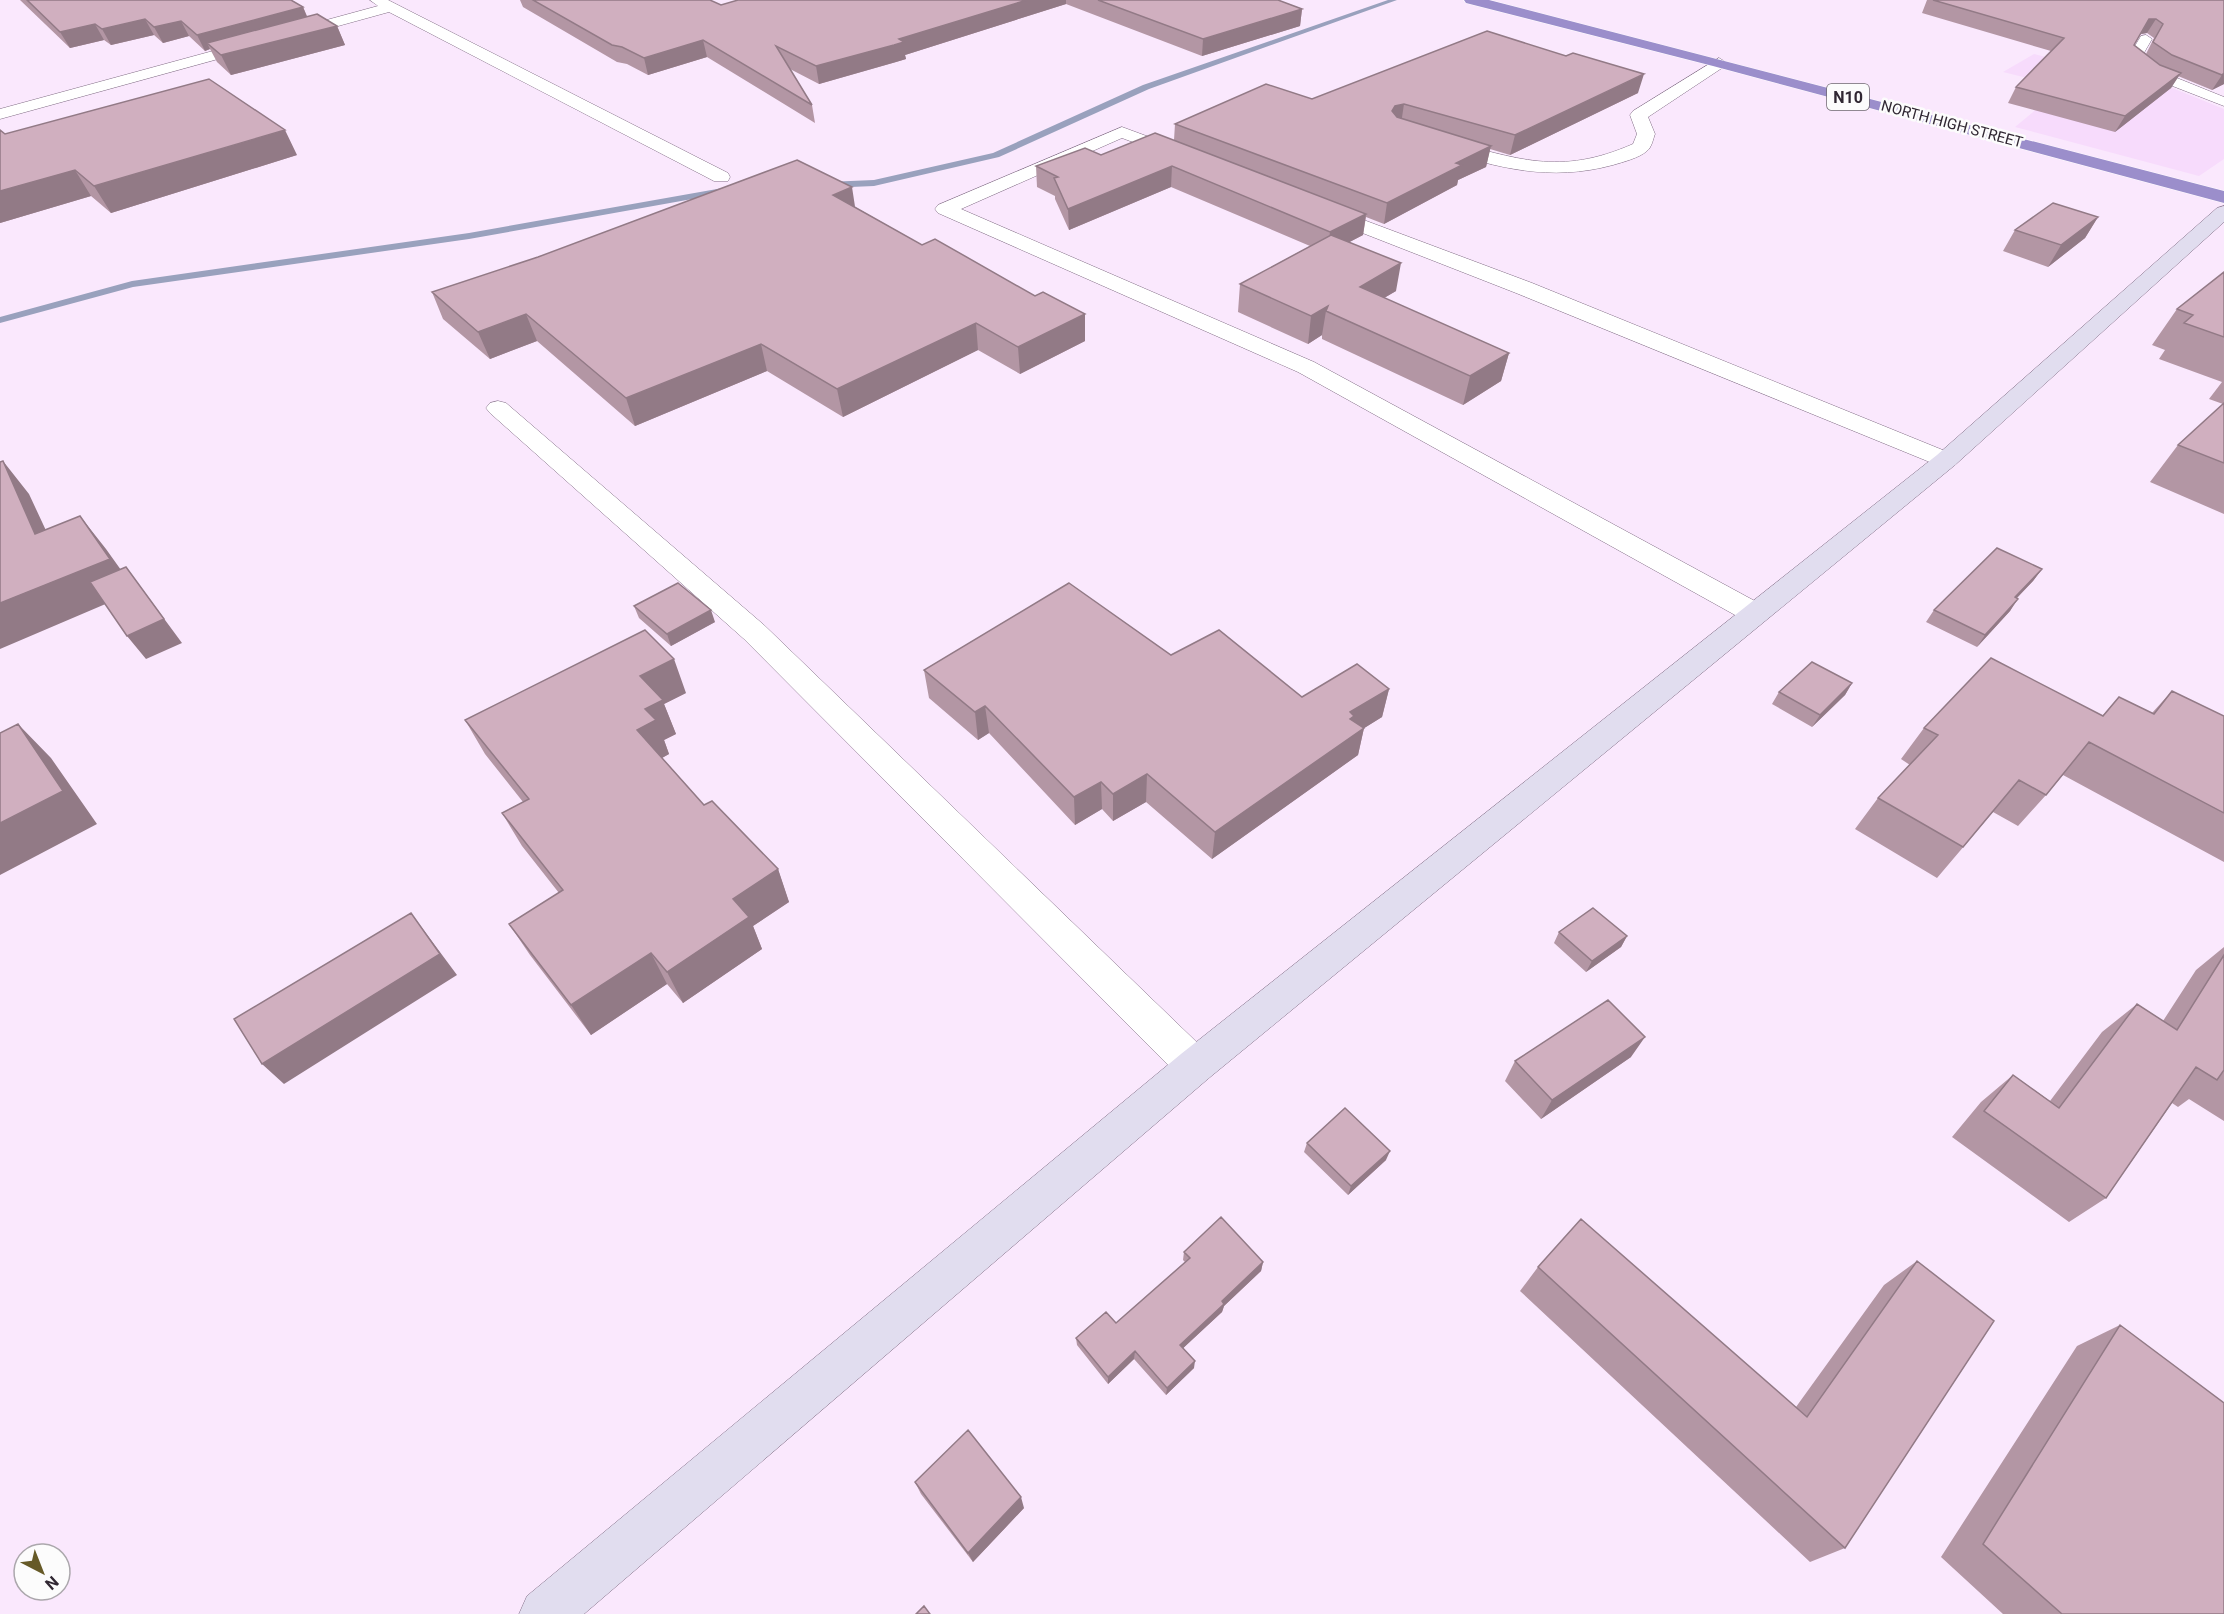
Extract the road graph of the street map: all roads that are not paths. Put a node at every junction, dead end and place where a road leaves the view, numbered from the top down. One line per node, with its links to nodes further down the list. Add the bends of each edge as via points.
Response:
1 (1471, 0): 4 (highway, NORTH HIGH STREET / N10)
2 (384, 4): 6 (street); 9 (street)
3 (2146, 39): 5 (lane, via 2134,60 2157,75)
4 (1719, 63): 7 (street, via 1638,115 1646,135 1641,147 1620,158 1584,167 1546,170 1490,160); 10 (highway, NORTH HIGH STREET / N10)
5 (2224, 102)
6 (0, 114)
7 (1422, 138)
8 (1200, 163): 15 (street, via 1122,132 945,209 1306,367)
9 (721, 177)
10 (2224, 197)
11 (1300, 202): 14 (street, via 1524,288)
12 (2224, 212): 14 (street)
13 (498, 408): 16 (street, via 754,632)
14 (1946, 460): 15 (street)
15 (1754, 613): 16 (street)
16 (1195, 1066): 17 (street)
17 (545, 1614)

